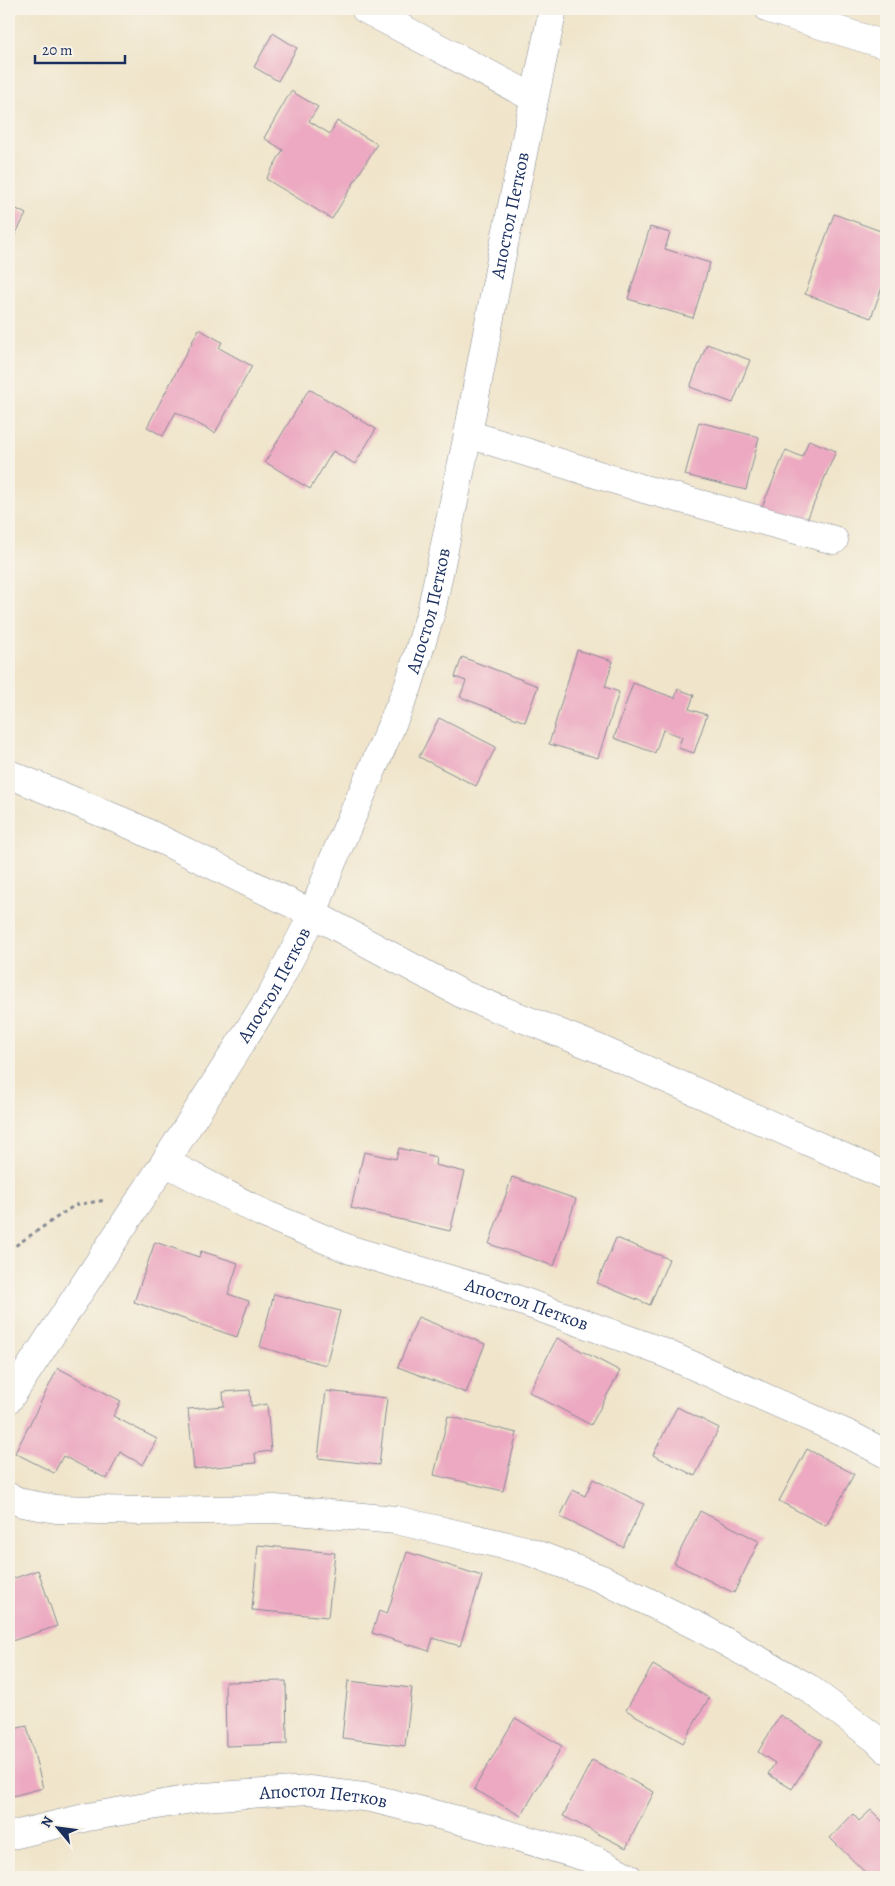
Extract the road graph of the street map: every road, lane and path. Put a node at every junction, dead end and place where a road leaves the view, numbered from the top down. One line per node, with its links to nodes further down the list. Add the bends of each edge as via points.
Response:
1 (365, 9): 5 (street)
2 (553, 9): 5 (street, Апостол Петков)
3 (770, 9): 4 (street)
4 (886, 45)
5 (534, 98): 6 (street, Апостол Петков)
6 (468, 434): 7 (street, via 644,489); 9 (street, Апостол Петков, via 431,612 408,687 331,865)
7 (834, 540)
8 (9, 774): 9 (street, via 132,825)
9 (314, 914): 10 (street, Апостол Петков, via 273,992); 11 (street, via 464,995 597,1048)
10 (165, 1162): 12 (street, Апостол Петков); 15 (street, Апостол Петков, via 262,1212 351,1250 516,1299 660,1350)
11 (886, 1176)
12 (143, 1195): 13 (path, via 75,1205); 14 (street, Апостол Петков)
13 (9, 1250)
14 (9, 1399)
15 (886, 1454)
16 (9, 1497): 17 (street, via 22,1503 56,1509 275,1509 396,1520 525,1550 602,1579 699,1627 807,1687)
17 (886, 1748)
18 (9, 1836): 19 (street, Апостол Петков, via 88,1817 203,1797 309,1790 371,1798 466,1822 596,1860)
19 (628, 1877)

